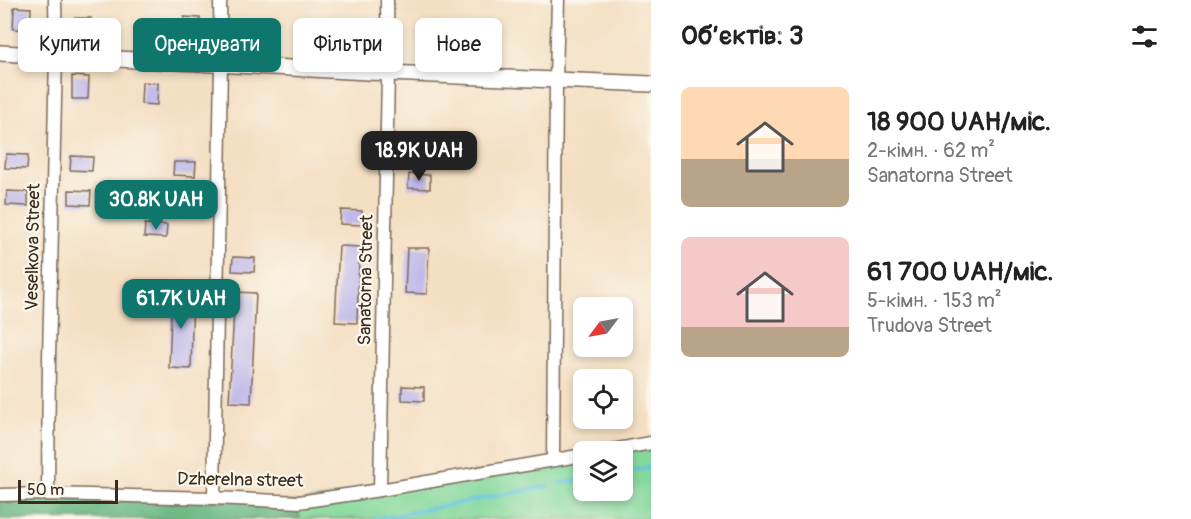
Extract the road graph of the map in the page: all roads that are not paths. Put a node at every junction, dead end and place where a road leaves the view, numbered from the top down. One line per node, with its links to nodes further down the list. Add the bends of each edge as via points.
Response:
1 (55, 0): 5 (street, Veselkova Street)
2 (220, 0): 6 (street)
3 (387, 0): 12 (street, Sanatorna Street)
4 (558, 0): 13 (street)
5 (55, 18)
6 (220, 18)
7 (0, 53): 8 (street)
8 (18, 54)
9 (281, 67): 12 (street)
10 (56, 72): 20 (street, Veselkova Street)
11 (221, 72): 22 (street)
12 (388, 73): 13 (street); 19 (street, Sanatorna Street)
13 (556, 79): 14 (street); 18 (street)
14 (651, 84)
15 (651, 443): 16 (street)
16 (633, 446)
17 (573, 457): 18 (street, Dzherelna street)
18 (553, 460): 19 (street, Dzherelna street)
19 (380, 490): 22 (street, Dzherelna street, via 299,501)
20 (48, 494): 21 (street, Dzherelna street); 22 (street, Dzherelna street)
21 (0, 495)
22 (214, 498)

